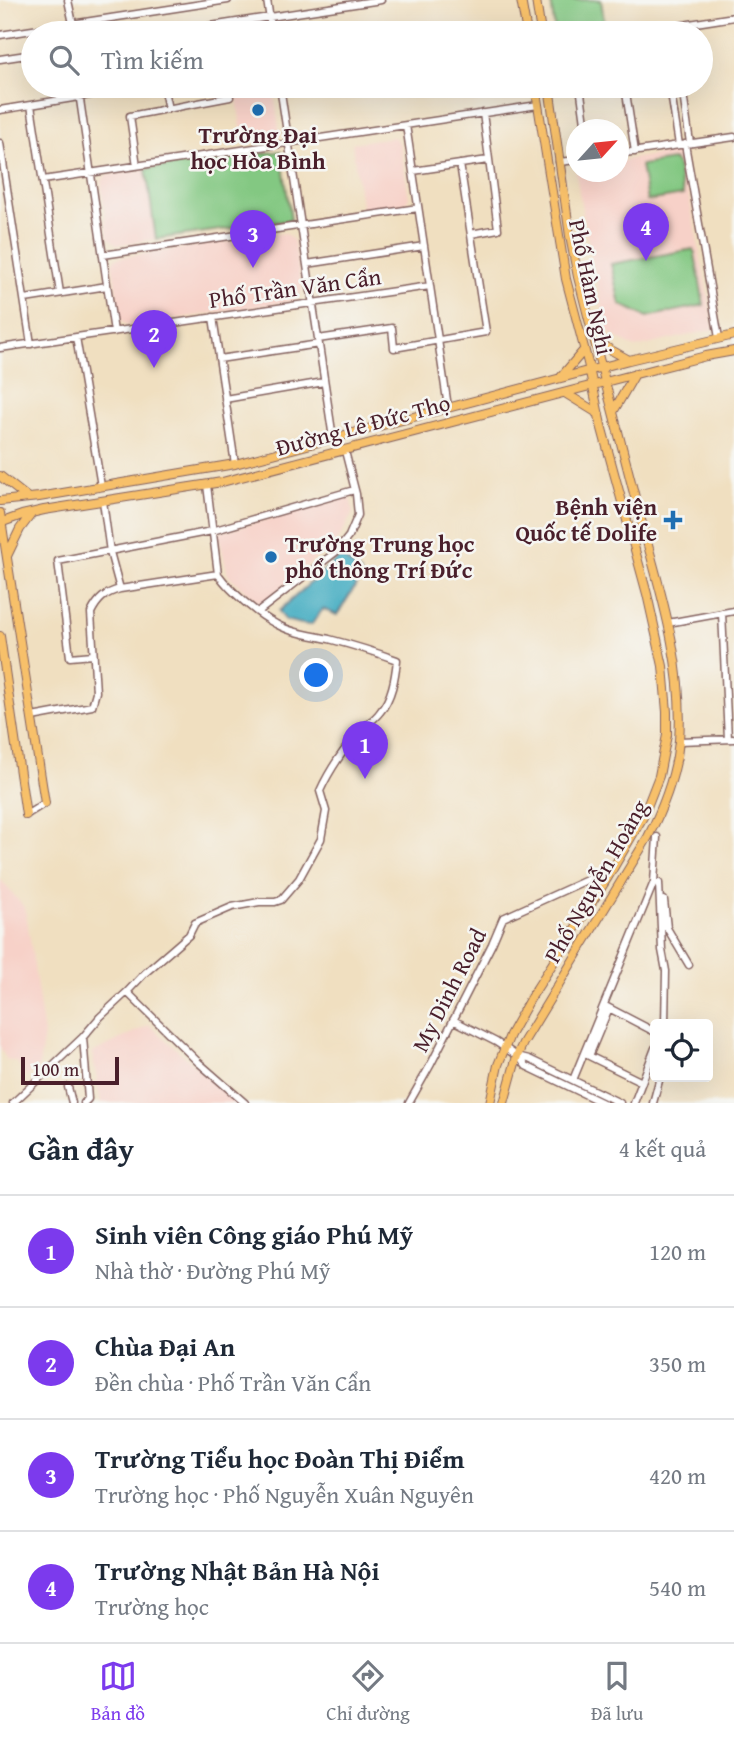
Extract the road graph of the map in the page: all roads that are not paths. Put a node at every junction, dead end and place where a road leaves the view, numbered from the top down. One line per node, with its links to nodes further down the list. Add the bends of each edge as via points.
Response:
1 (68, 0): 9 (street)
2 (228, 0): 10 (street)
3 (267, 0): 7 (street)
4 (381, 0): 7 (street, via 349,9)
5 (536, 0): 14 (main road)
6 (520, 1): 13 (main road)
7 (269, 17): 11 (street); 12 (street)
8 (734, 17): 15 (street)
9 (72, 21)
10 (92, 21)
11 (243, 21)
12 (270, 21)
13 (524, 21)
14 (539, 21)
15 (713, 22)
16 (21, 32): 17 (street)
17 (0, 35)
18 (21, 56): 19 (street)
19 (0, 59)
20 (73, 98): 32 (street)
21 (79, 98): 50 (street)
22 (166, 98): 33 (street)
23 (225, 98): 33 (street)
24 (282, 98): 39 (street)
25 (537, 98): 31 (main road, Phố Hàm Nghi)
26 (551, 98): 46 (main road, Phố Hàm Nghi)
27 (582, 98): 36 (street)
28 (627, 98): 42 (street)
29 (673, 98): 40 (street)
30 (683, 98): 40 (street)
31 (538, 104): 35 (street); 54 (main road, Phố Hàm Nghi)
32 (30, 105): 34 (street); 51 (street)
33 (168, 109): 48 (street, via 130,116)
34 (0, 110)
35 (482, 113): 37 (street); 44 (street)
36 (584, 119)
37 (406, 125): 39 (street); 49 (street)
38 (734, 137): 40 (street)
39 (289, 143): 48 (street); 55 (street)
40 (685, 144): 42 (street); 69 (street)
41 (0, 145): 63 (street)
42 (635, 152): 43 (street)
43 (629, 153)
44 (488, 160): 47 (street); 56 (street, via 498,229)
45 (566, 161): 46 (street)
46 (559, 162): 53 (main road, Phố Hàm Nghi)
47 (460, 164): 49 (street); 56 (street)
48 (136, 166): 50 (street)
49 (413, 171): 52 (street)
50 (91, 173): 51 (street); 58 (street)
51 (43, 180): 62 (street)
52 (418, 208): 55 (street); 57 (street)
53 (568, 216): 54 (street); 72 (main road, Phố Hàm Nghi)
54 (556, 219): 75 (main road, Phố Hàm Nghi)
55 (301, 226): 58 (street); 59 (street)
56 (471, 234): 71 (street, via 486,332)
57 (424, 247): 59 (street); 61 (street)
58 (103, 255): 60 (street)
59 (307, 264): 64 (street)
60 (107, 286): 62 (street); 66 (street)
61 (430, 286): 64 (street, Phố Trần Văn Cẩn); 71 (street)
62 (60, 293): 63 (street)
63 (24, 299): 73 (street)
64 (313, 303): 65 (street, Phố Trần Văn Cẩn); 70 (street)
65 (213, 317): 66 (street, Phố Trần Văn Cẩn); 77 (street)
66 (114, 332): 68 (street, Phố Trần Văn Cẩn)
67 (734, 335): 69 (main road, Đường Lê Đức Thọ)
68 (76, 337): 73 (street, Phố Trần Văn Cẩn); 96 (street)
69 (719, 338): 78 (main road, Đường Lê Đức Thọ)
70 (318, 341): 71 (street, via 392,328 394,348); 77 (street); 83 (street)
71 (438, 341): 88 (street)
72 (595, 341): 78 (main road); 79 (main road, Phố Hàm Nghi)
73 (31, 344): 74 (street, Phố Trần Văn Cẩn)
74 (0, 348)
75 (584, 350): 80 (main road, Phố Hàm Nghi); 82 (main road)
76 (734, 351): 81 (main road, Đường Lê Đức Thọ)
77 (219, 359): 87 (street)
78 (629, 360): 79 (main road, Đường Lê Đức Thọ)
79 (602, 368): 80 (main road, Đường Lê Đức Thọ); 84 (main road, Phố Hàm Nghi)
80 (590, 371): 82 (main road, Đường Lê Đức Thọ); 85 (main road, Phố Hàm Nghi)
81 (635, 374): 84 (main road, Đường Lê Đức Thọ); 89 (main road)
82 (560, 379): 88 (main road, Đường Lê Đức Thọ)
83 (324, 382): 87 (street); 91 (street)
84 (605, 383): 85 (main road, Đường Lê Đức Thọ); 89 (main road, Phố Nguyễn Hoàng)
85 (592, 386): 86 (main road, Đường Lê Đức Thọ); 90 (main road, Phố Nguyễn Hoàng)
86 (565, 393): 90 (main road); 92 (main road, Đường Lê Đức Thọ)
87 (225, 399): 93 (street)
88 (448, 407): 91 (main road, Đường Lê Đức Thọ)
89 (613, 412): 107 (main road, Phố Nguyễn Hoàng)
90 (599, 414): 109 (main road, Phố Nguyễn Hoàng)
91 (333, 438): 93 (main road, Đường Lê Đức Thọ)
92 (345, 451): 95 (main road, Đường Lê Đức Thọ); 97 (street)
93 (235, 464): 96 (main road, Đường Lê Đức Thọ)
94 (0, 476): 99 (main road)
95 (207, 485): 101 (main road, Đường Lê Đức Thọ); 105 (street)
96 (101, 486): 98 (main road, Đường Lê Đức Thọ)
97 (354, 490): 105 (street); 113 (street, via 358,515 349,536 337,551)
98 (39, 497): 99 (main road, Đường Lê Đức Thọ); 102 (main road)
99 (28, 498): 100 (main road, Đường Lê Đức Thọ)
100 (0, 501)
101 (103, 501): 102 (main road, Đường Lê Đức Thọ); 106 (street)
102 (37, 512): 104 (main road, Đường Lê Đức Thọ); 108 (main road, via 20,529)
103 (0, 513): 104 (main road)
104 (1, 523): 108 (main road)
105 (212, 531): 106 (street); 110 (street)
106 (110, 552): 111 (street); 117 (street, via 58,561 70,657)
107 (650, 554): 109 (street); 115 (main road, Phố Nguyễn Hoàng)
108 (7, 556): 118 (main road)
109 (637, 557): 124 (main road, Phố Nguyễn Hoàng, via 663,666 667,735 652,797)
110 (218, 575): 111 (street); 113 (street)
111 (120, 589): 117 (street, via 107,592 90,613)
112 (734, 611): 114 (street)
113 (258, 612): 126 (street, via 298,633 397,660 390,695 326,776 320,791 326,811 321,839 299,879 281,900 233,907 195,923 189,935)
114 (722, 612): 115 (street); 119 (street)
115 (668, 623): 120 (main road, Phố Nguyễn Hoàng, via 679,685)
116 (0, 636): 122 (main road)
117 (93, 656): 118 (street, via 96,692 92,706)
118 (32, 717): 121 (main road)
119 (731, 739): 120 (street)
120 (679, 741): 133 (main road, Phố Nguyễn Hoàng, via 668,794 648,836)
121 (45, 803): 122 (street)
122 (26, 815)
123 (657, 836): 127 (street, via 654,882)
124 (608, 877): 129 (street, My Dinh Road, via 600,874 503,918); 132 (main road, Phố Nguyễn Hoàng, via 530,999)
125 (689, 965): 128 (street, via 667,928 661,883)
126 (127, 992): 131 (street); 142 (street)
127 (606, 1007): 130 (street); 135 (street); 136 (street, via 589,1056)
128 (665, 1019)
129 (453, 1020): 132 (street); 143 (street, My Dinh Road)
130 (650, 1029)
131 (83, 1037): 139 (street); 141 (street)
132 (505, 1048): 133 (street); 144 (main road, Phố Nguyễn Hoàng)
133 (517, 1056): 135 (street); 145 (main road, Phố Nguyễn Hoàng); 146 (street, via 526,1066)
134 (650, 1061): 136 (street)
135 (573, 1080): 147 (street)
136 (642, 1082): 148 (street)
137 (659, 1082): 149 (street)
138 (68, 1087): 140 (street)
139 (13, 1103)
140 (72, 1103)
141 (85, 1103)
142 (245, 1103)
143 (409, 1103)
144 (490, 1103)
145 (504, 1103)
146 (603, 1103)
147 (620, 1103)
148 (634, 1103)
149 (653, 1103)

